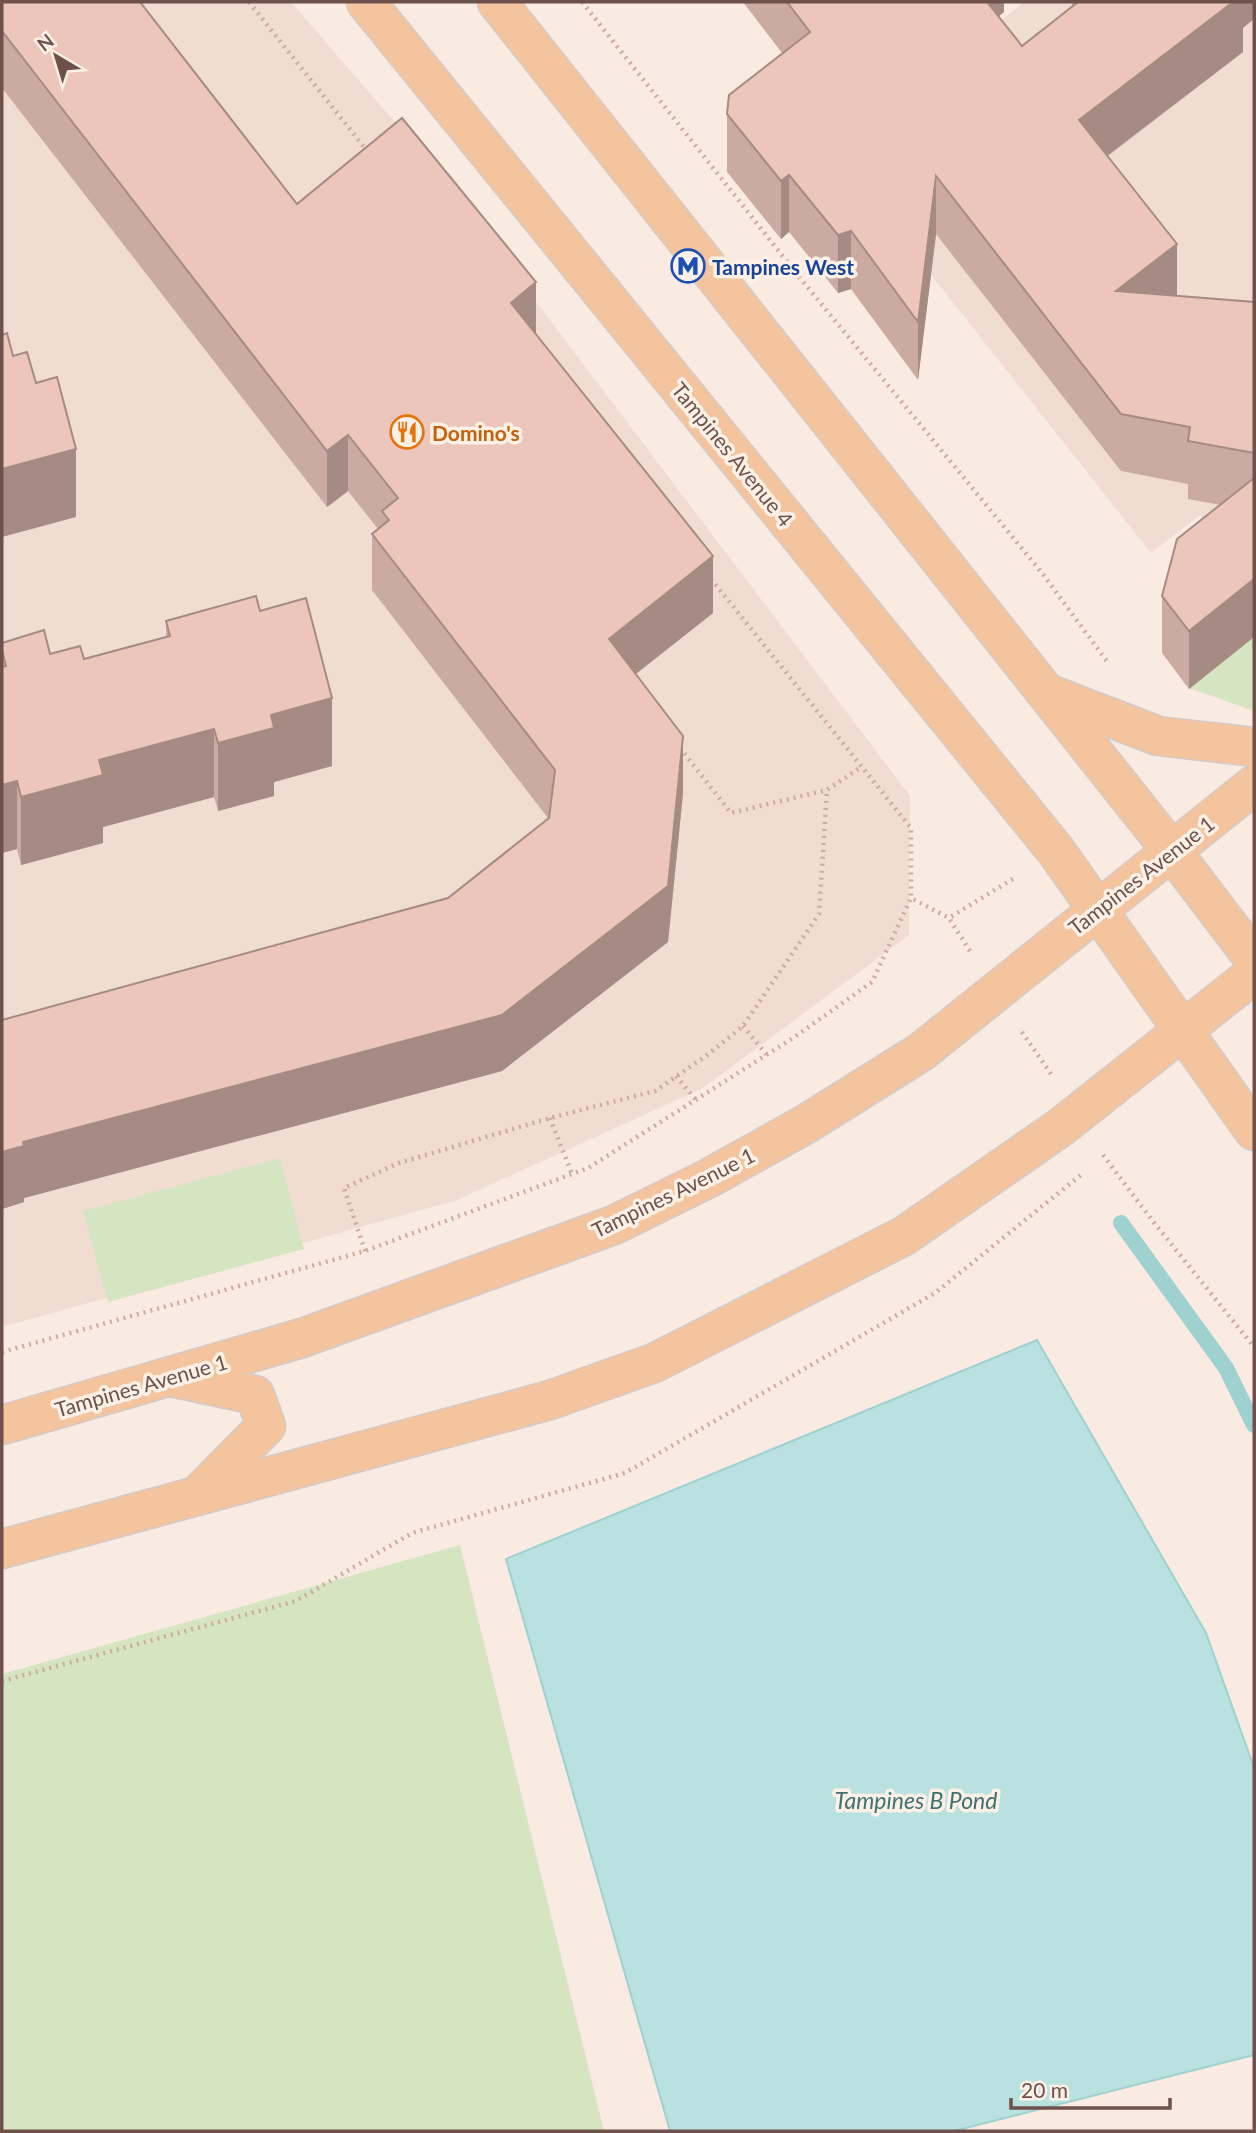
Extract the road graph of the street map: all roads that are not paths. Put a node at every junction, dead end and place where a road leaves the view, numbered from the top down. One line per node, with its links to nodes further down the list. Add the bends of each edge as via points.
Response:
1 (366, 2): 7 (main road, Tampines Avenue 4)
2 (497, 2): 3 (main road)
3 (1046, 693): 4 (main road, via 1158,736); 6 (main road)
4 (1254, 747)
5 (1254, 785): 6 (main road, Tampines Avenue 1)
6 (1171, 850): 7 (main road, Tampines Avenue 1); 8 (main road)
7 (1097, 908): 10 (main road, Tampines Avenue 4); 12 (main road, Tampines Avenue 1, via 921,1052 709,1178 564,1244 302,1338)
8 (1254, 959)
9 (1254, 974): 10 (main road)
10 (1184, 1029): 11 (main road, Tampines Avenue 4); 14 (main road, via 1061,1127 904,1236 654,1363 550,1400)
11 (1254, 1131)
12 (169, 1377): 13 (main road, Tampines Avenue 1); 14 (main road, via 255,1395 265,1426)
13 (2, 1425)
14 (197, 1496): 15 (main road)
15 (2, 1549)

